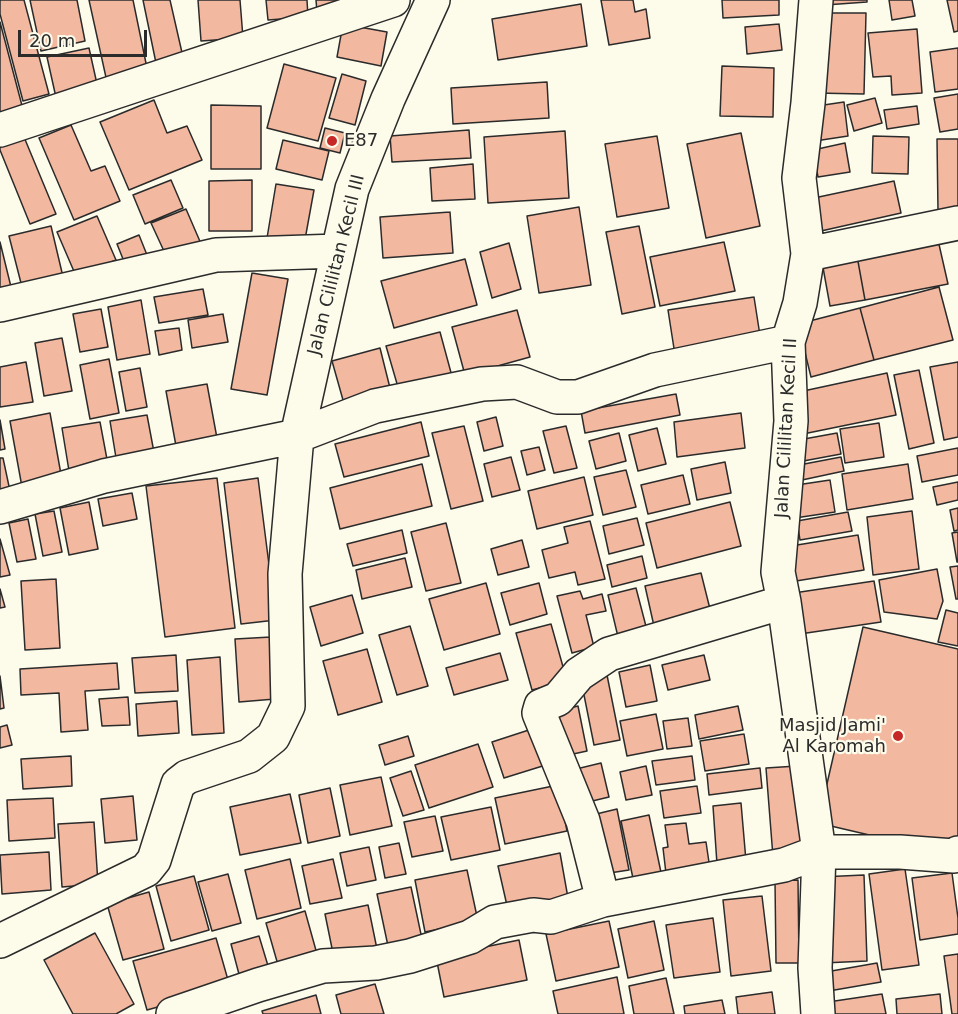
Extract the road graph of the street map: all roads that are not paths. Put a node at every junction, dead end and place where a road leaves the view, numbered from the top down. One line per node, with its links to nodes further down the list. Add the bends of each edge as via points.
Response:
1 (393, 0): 4 (street)
2 (433, 0): 6 (street, Jalan Cililitan Kecil III, via 352,189)
3 (816, 0): 7 (street, Jalan Cililitan Kecil II, via 799,178)
4 (0, 130)
5 (957, 231): 7 (street)
6 (338, 250): 8 (street, via 216,255); 10 (street, Jalan Cililitan Kecil III)
7 (808, 254): 9 (street, Jalan Cililitan Kecil II, via 800,303)
8 (0, 305)
9 (788, 342): 10 (street, via 655,370 578,397 557,397 517,382 483,384 375,406); 12 (street, Jalan Cililitan Kecil II, via 791,421 778,572)
10 (297, 436): 11 (street, via 104,476); 16 (street, Jalan Cililitan Kecil III, via 285,574 288,706 273,737 249,756 187,777 178,784 154,860 146,870)
11 (0, 507)
12 (784, 603): 13 (street, Jalan Cililitan Kecil II); 15 (street, via 609,654 579,674 558,699 541,706 539,714 583,821)
13 (819, 852): 14 (street); 15 (street, via 784,865); 18 (street, Jalan Cililitan Kecil II, via 814,968)
14 (958, 854)
15 (603, 900): 17 (street, via 551,917 533,915 495,922 470,937 410,956 376,963 323,966)
16 (0, 941)
17 (173, 1014)
18 (818, 1014)

